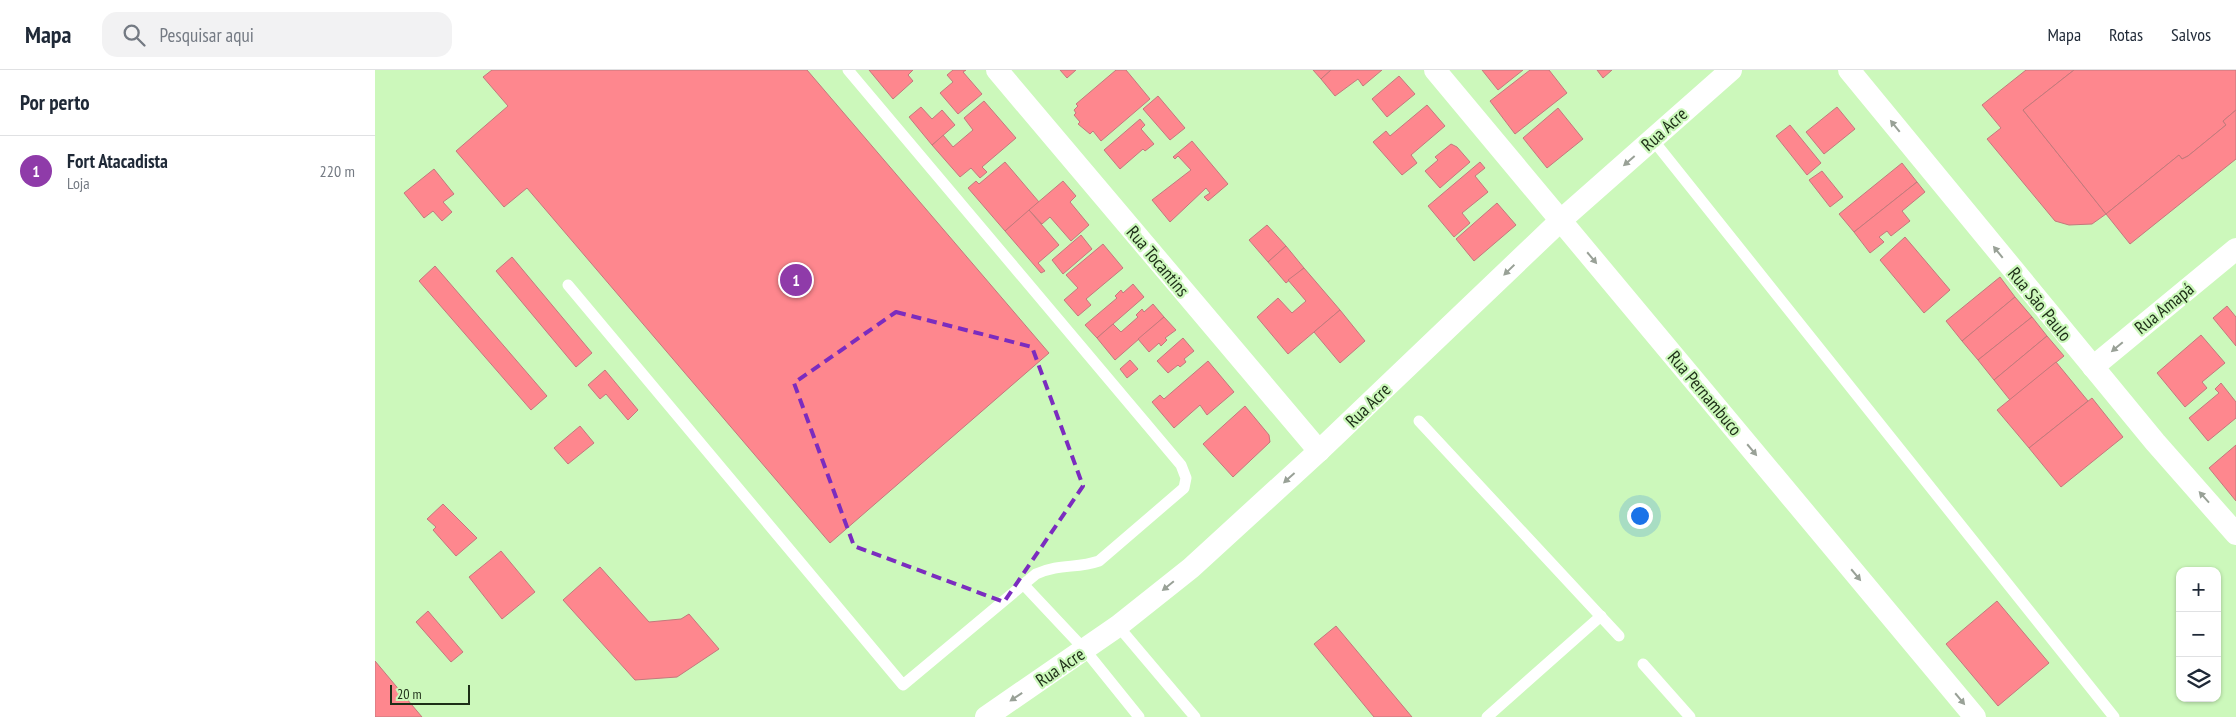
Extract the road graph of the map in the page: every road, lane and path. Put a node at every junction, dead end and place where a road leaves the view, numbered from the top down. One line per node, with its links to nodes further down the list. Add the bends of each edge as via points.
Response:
1 (848, 70): 14 (lane, via 1181,465 1186,478 1184,488 1099,561 1088,565 1052,567)
2 (997, 70): 12 (street, Rua Tocantins)
3 (1435, 70): 7 (street, Rua Pernambuco)
4 (1731, 70): 6 (street, Rua Acre)
5 (1849, 70): 10 (street, Rua São Paulo, one-way to 5)
6 (1653, 140): 7 (street, Rua Acre, one-way to 7); 26 (lane)
7 (1560, 221): 12 (street, Rua Acre, one-way to 12); 25 (street, Rua Pernambuco, one-way to 25)
8 (2236, 249): 10 (street, Rua Amapá, one-way to 10)
9 (568, 285): 14 (lane, via 903,685)
10 (2093, 367): 13 (street, Rua São Paulo, one-way to 10)
11 (1419, 421): 15 (lane)
12 (1319, 451): 16 (street, Rua Acre, one-way to 16, via 1191,568)
13 (2236, 534)
14 (1023, 584): 18 (lane)
15 (1601, 616): 17 (lane); 23 (lane)
16 (1118, 626): 18 (street, Rua Acre); 22 (lane)
17 (1619, 636)
18 (1085, 650): 20 (street, Rua Acre, one-way to 20); 21 (lane)
19 (1643, 664): 24 (lane)
20 (986, 717)
21 (1139, 717)
22 (1195, 717)
23 (1487, 717)
24 (1690, 717)
25 (1975, 717)
26 (2114, 717)

